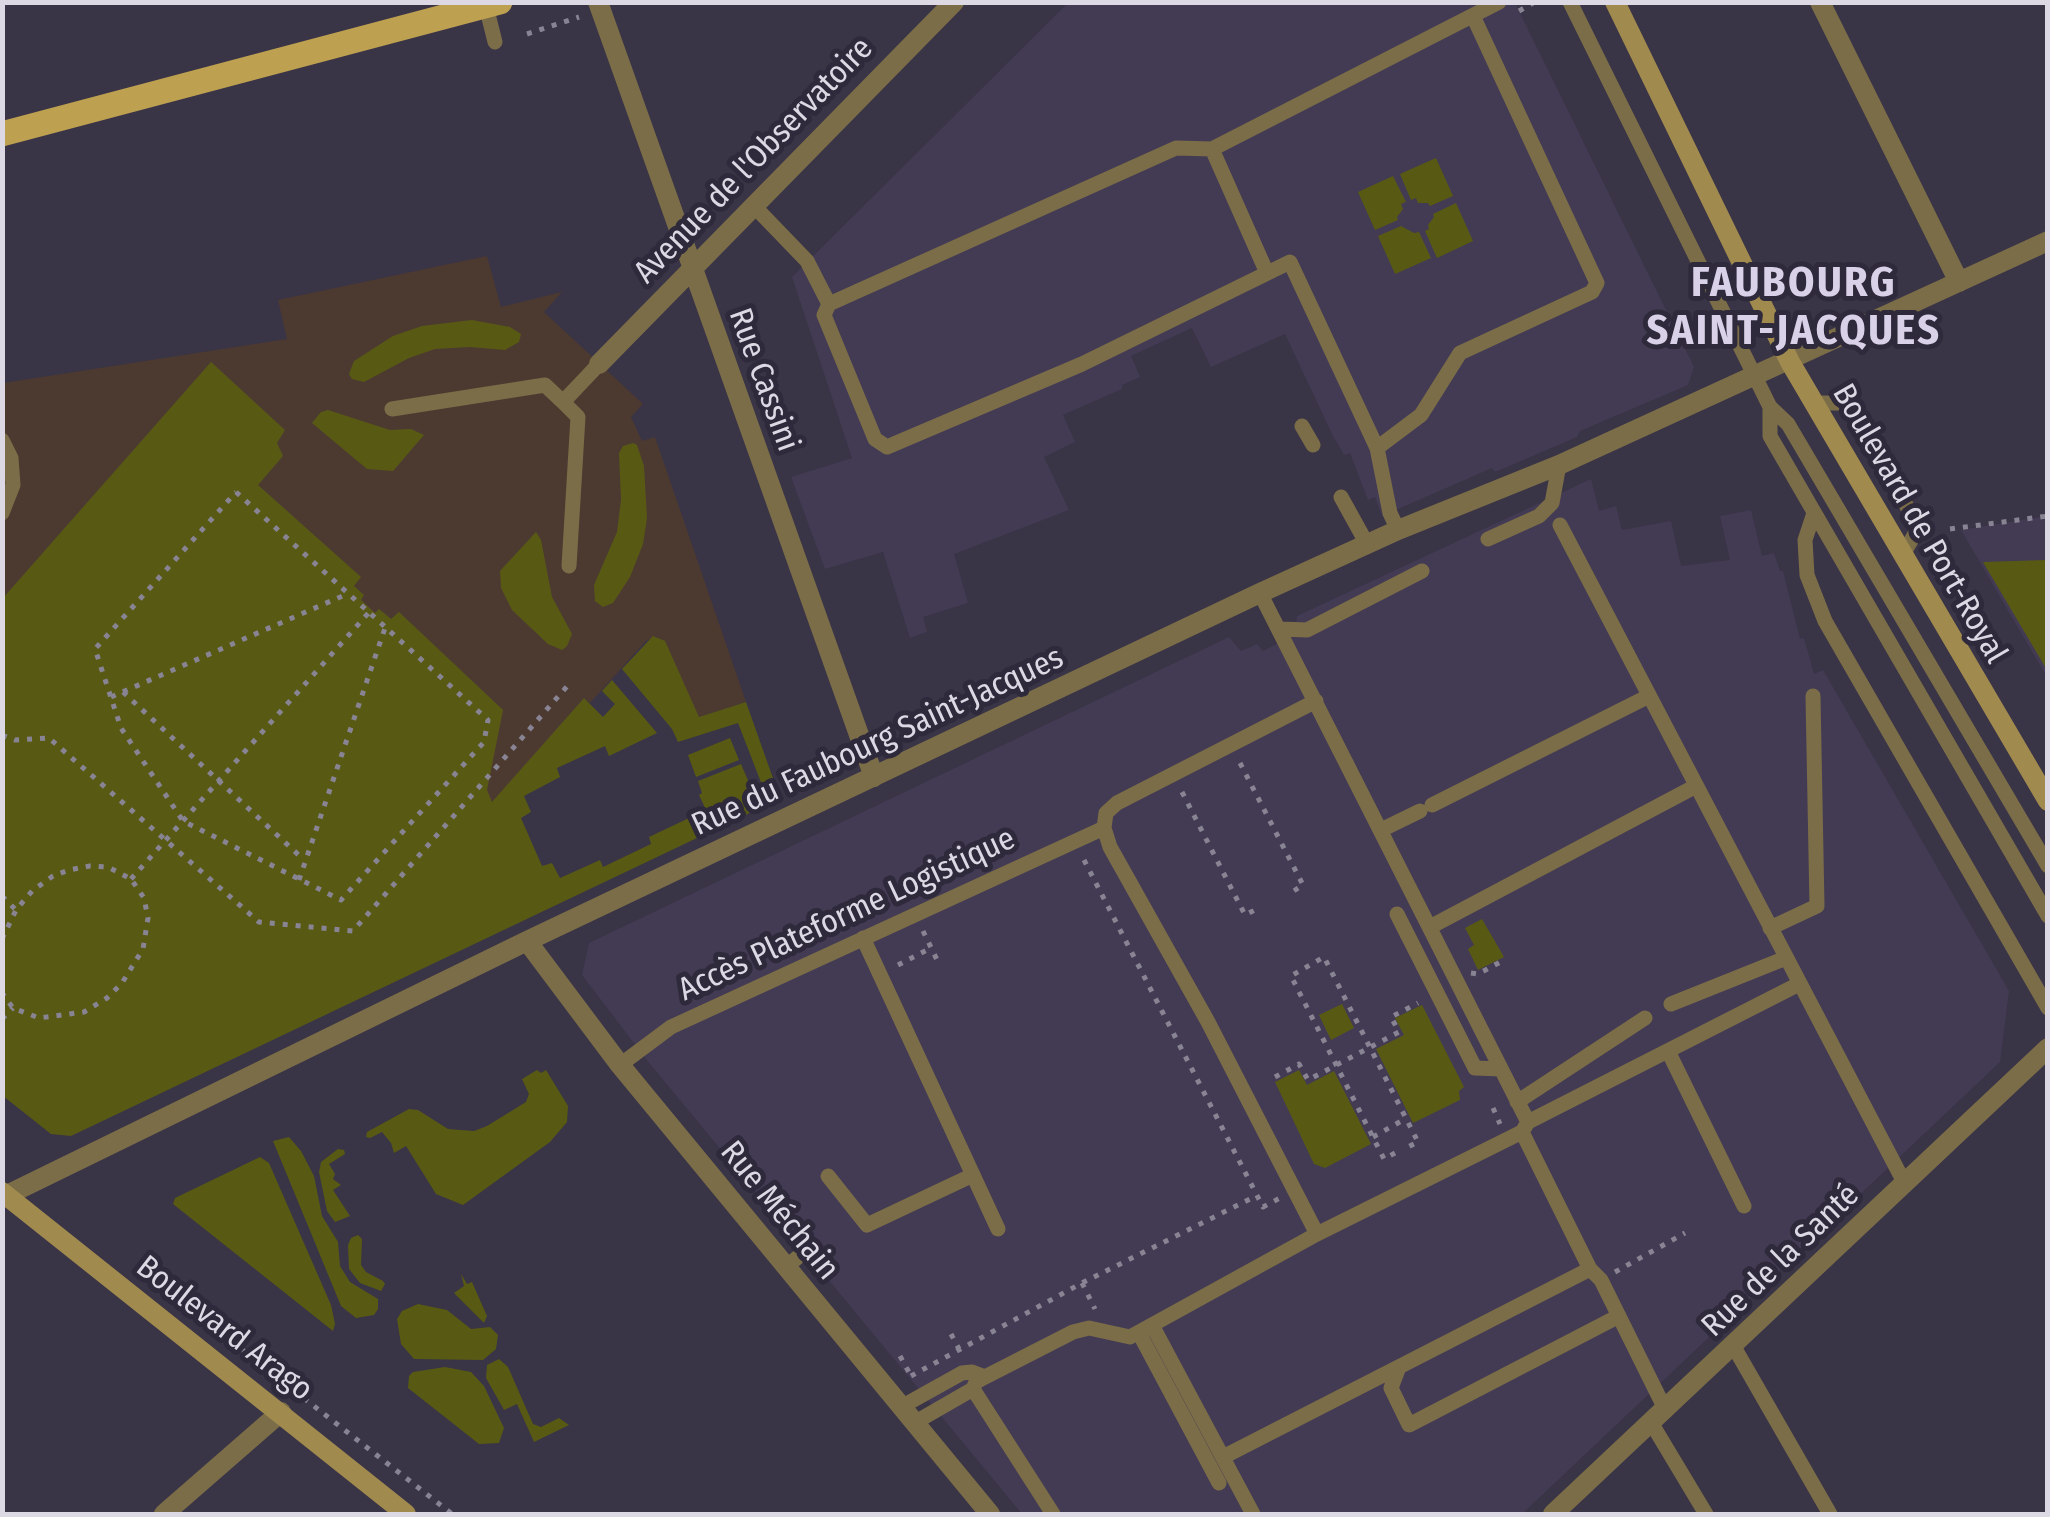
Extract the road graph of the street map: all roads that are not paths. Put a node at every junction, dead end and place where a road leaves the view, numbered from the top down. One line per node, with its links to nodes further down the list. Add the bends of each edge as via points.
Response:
1 (954, 2): 12 (street, Avenue de l'Observatoire)
2 (1499, 2): 8 (lane)
3 (1570, 2): 20 (lane, Boulevard de Port-Royal)
4 (1615, 2): 18 (main road, Boulevard de Port-Royal)
5 (1820, 2): 16 (street)
6 (492, 4): 9 (lane); 10 (main road)
7 (591, 9): 14 (street, Rue Cassini)
8 (1473, 16): 11 (lane); 28 (lane, via 1597,283 1592,292 1460,353 1421,415)
9 (495, 42)
10 (2, 134)
11 (1212, 149): 15 (lane); 17 (lane, via 1176,148)
12 (753, 205): 14 (street, Avenue de l'Observatoire); 17 (lane, via 807,261)
13 (2048, 241): 16 (street, Rue du Faubourg Saint-Jacques)
14 (691, 268): 19 (street, Avenue de l'Observatoire); 45 (street, Rue Cassini)
15 (1267, 273): 17 (lane, via 1082,364 888,447 875,439 824,315); 28 (lane, via 1290,262)
16 (1959, 282): 18 (street, Rue du Faubourg Saint-Jacques)
17 (829, 304)
18 (1790, 362): 20 (street, Rue du Faubourg Saint-Jacques); 22 (main road, Boulevard de Port-Royal)
19 (599, 364): 21 (lane)
20 (1755, 377): 23 (lane, Boulevard de Port-Royal); 29 (street, Rue du Faubourg Saint-Jacques)
21 (563, 402): 24 (lane, via 545,385); 38 (lane, via 578,417)
22 (1813, 402): 37 (main road, Boulevard de Port-Royal); 37 (lane, via 1846,403 1919,527)
23 (1770, 407): 31 (lane, Boulevard de Port-Royal, via 1770,436); 50 (lane, Boulevard de Port-Royal, via 1788,424)
24 (392, 409)
25 (1302, 426): 27 (lane)
26 (2, 440): 32 (lane, via 14,484)
27 (1312, 445)
28 (1377, 448): 34 (lane)
29 (1559, 465): 34 (street, Rue du Faubourg Saint-Jacques); 35 (lane, via 1552,502 1539,516)
30 (1341, 496): 36 (lane)
31 (1814, 512): 52 (lane, Boulevard de Port-Royal); 60 (lane, via 1807,575 1824,620)
32 (2, 513)
33 (1560, 525): 42 (lane)
34 (1398, 530): 36 (street, Rue du Faubourg Saint-Jacques)
35 (1488, 539)
36 (1367, 544): 40 (street, Rue du Faubourg Saint-Jacques)
37 (1902, 556): 47 (main road, Boulevard de Port-Royal)
38 (569, 566)
39 (1422, 571): 41 (lane, via 1307,630)
40 (1260, 593): 41 (lane); 45 (street, Rue du Faubourg Saint-Jacques)
41 (1281, 629): 44 (lane)
42 (1649, 696): 46 (lane); 49 (lane)
43 (1813, 696): 54 (lane, via 1817,906)
44 (1316, 701): 48 (lane, via 1117,803 1106,813); 49 (lane)
45 (874, 777): 56 (street, Rue du Faubourg Saint-Jacques)
46 (1696, 786): 53 (lane); 54 (lane)
47 (2048, 801)
48 (1104, 828): 55 (lane, Accès Plateforme Logistique); 76 (lane)
49 (1381, 830): 53 (lane)
50 (2048, 866)
51 (1397, 914): 65 (lane, via 1476,1068)
52 (2048, 916)
53 (1430, 927): 65 (lane)
54 (1770, 928): 57 (lane)
55 (864, 938): 64 (lane, Accès Plateforme Logistique, via 671,1027); 68 (lane)
56 (527, 941): 64 (street, Rue Méchain); 71 (street, Rue du Faubourg Saint-Jacques)
57 (1786, 958): 58 (lane); 59 (lane)
58 (1800, 984): 63 (lane); 70 (lane)
59 (1671, 1004)
60 (2048, 1008)
61 (1645, 1018): 66 (lane)
62 (2048, 1048): 70 (street, Rue de la Santé)
63 (1668, 1051): 67 (lane); 72 (lane)
64 (620, 1065): 78 (street, Rue Méchain)
65 (1501, 1069): 66 (lane)
66 (1517, 1102): 67 (lane)
67 (1519, 1131): 76 (lane); 79 (lane)
68 (973, 1175): 73 (lane, via 867,1225); 75 (lane)
69 (828, 1176): 73 (lane)
70 (1905, 1184): 82 (street, Rue de la Santé)
71 (4, 1195): 85 (main road, Boulevard Arago)
72 (1744, 1206)
73 (855, 1210): 74 (lane)
74 (840, 1222)
75 (998, 1229)
76 (1318, 1234): 81 (lane)
77 (804, 1252): 78 (lane)
78 (786, 1267): 86 (street, Rue Méchain)
79 (1595, 1274): 80 (lane); 83 (lane)
80 (1619, 1316): 83 (lane, via 1409,1425 1391,1388); 87 (lane)
81 (1146, 1329): 84 (lane, via 1123,1338 1089,1328 1073,1332); 88 (lane); 89 (lane)
82 (1734, 1347): 87 (street, Rue de la Santé); 99 (lane)
83 (1399, 1367): 88 (lane)
84 (979, 1383): 86 (lane, via 972,1372 962,1373); 94 (lane)
85 (281, 1412): 91 (street); 92 (main road, Boulevard Arago)
86 (907, 1415): 93 (street, Rue Méchain)
87 (1660, 1418): 90 (lane); 96 (street, Rue de la Santé)
88 (1223, 1457): 95 (lane)
89 (1219, 1483)
90 (1692, 1491): 97 (lane); 98 (lane)
91 (164, 1514)
92 (406, 1514)
93 (990, 1514)
94 (1052, 1514)
95 (1254, 1514)
96 (1553, 1514)
97 (1692, 1514)
98 (1706, 1514)
99 (1830, 1514)

